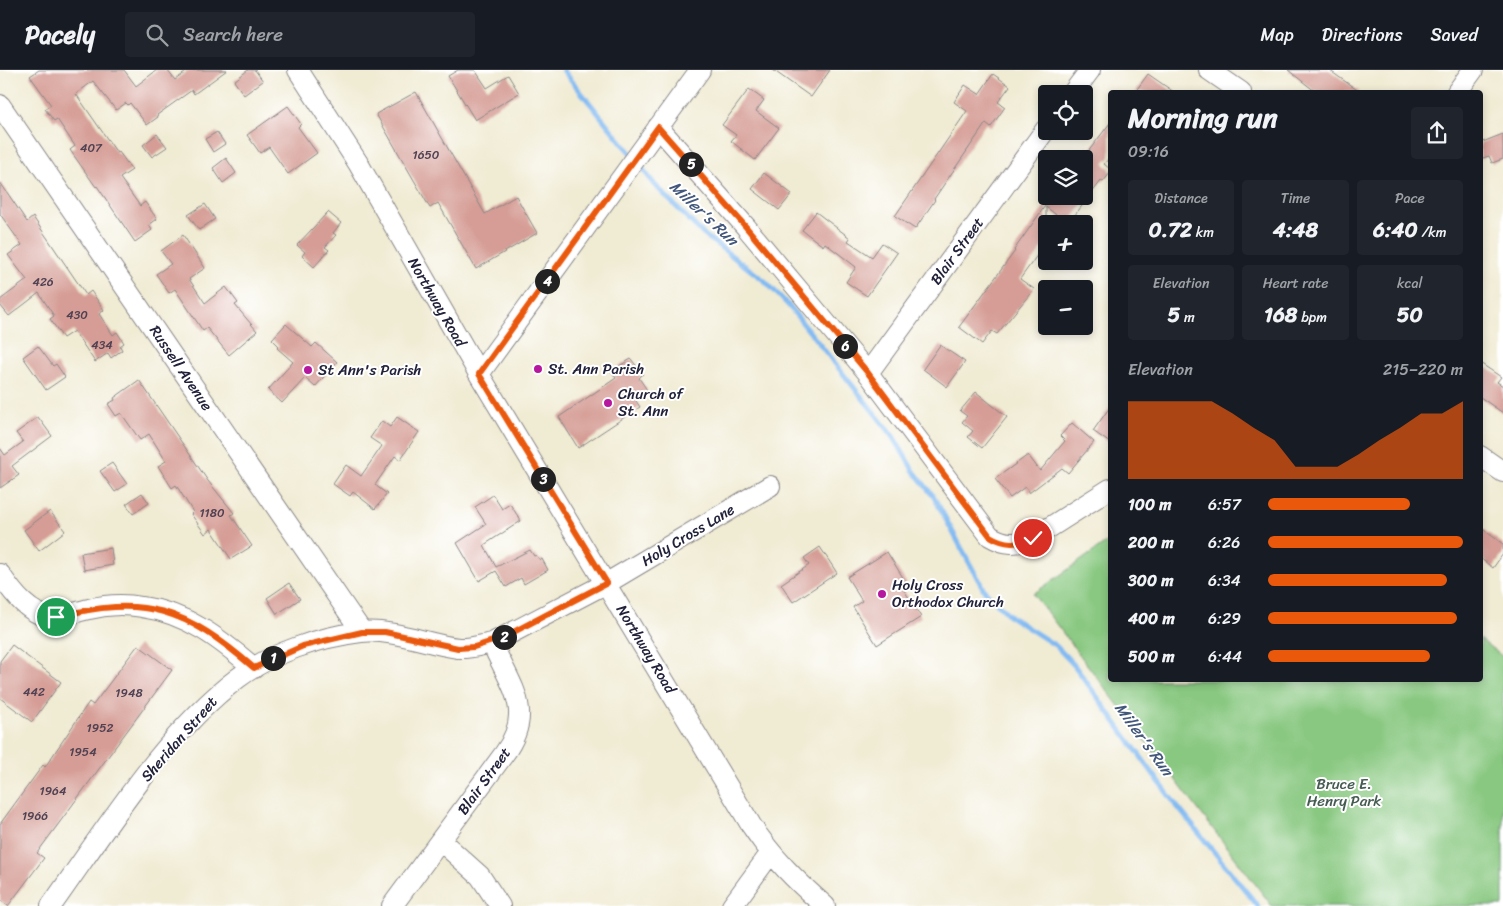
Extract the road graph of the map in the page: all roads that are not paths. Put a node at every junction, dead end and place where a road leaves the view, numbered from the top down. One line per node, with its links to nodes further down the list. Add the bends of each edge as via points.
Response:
1 (298, 70): 13 (street, Northway Road, via 358,163)
2 (700, 70): 10 (street)
3 (1090, 70): 6 (street)
4 (1209, 70): 7 (street)
5 (1473, 70): 8 (street)
6 (1079, 85)
7 (1238, 90)
8 (1458, 90)
9 (0, 104): 20 (street, Russell Avenue)
10 (658, 127): 12 (street); 13 (street)
11 (1038, 140): 12 (street, Blair Street)
12 (868, 373): 17 (street, via 976,520 999,541 1011,544 1033,538)
13 (479, 374): 19 (street, Northway Road)
14 (1483, 458): 15 (street)
15 (1503, 472)
16 (770, 486): 19 (street, Holy Cross Lane)
17 (1108, 490)
18 (0, 574): 22 (street, via 21,601 49,616 114,606 163,611 222,640)
19 (607, 583): 21 (street, Sheridan Street); 24 (street, Northway Road)
20 (362, 632): 21 (street, Sheridan Street, via 385,632 458,648); 22 (street, Sheridan Street, via 303,646)
21 (492, 643): 23 (street, Blair Street, via 520,705 519,727 513,742)
22 (254, 668): 25 (street, Sheridan Street, via 198,713 145,776)
23 (440, 841): 26 (street, Blair Street); 27 (street, via 480,876)
24 (770, 854): 28 (street); 29 (street, Northway Road)
25 (50, 906)
26 (392, 906)
27 (500, 906)
28 (732, 906)
29 (825, 906)

